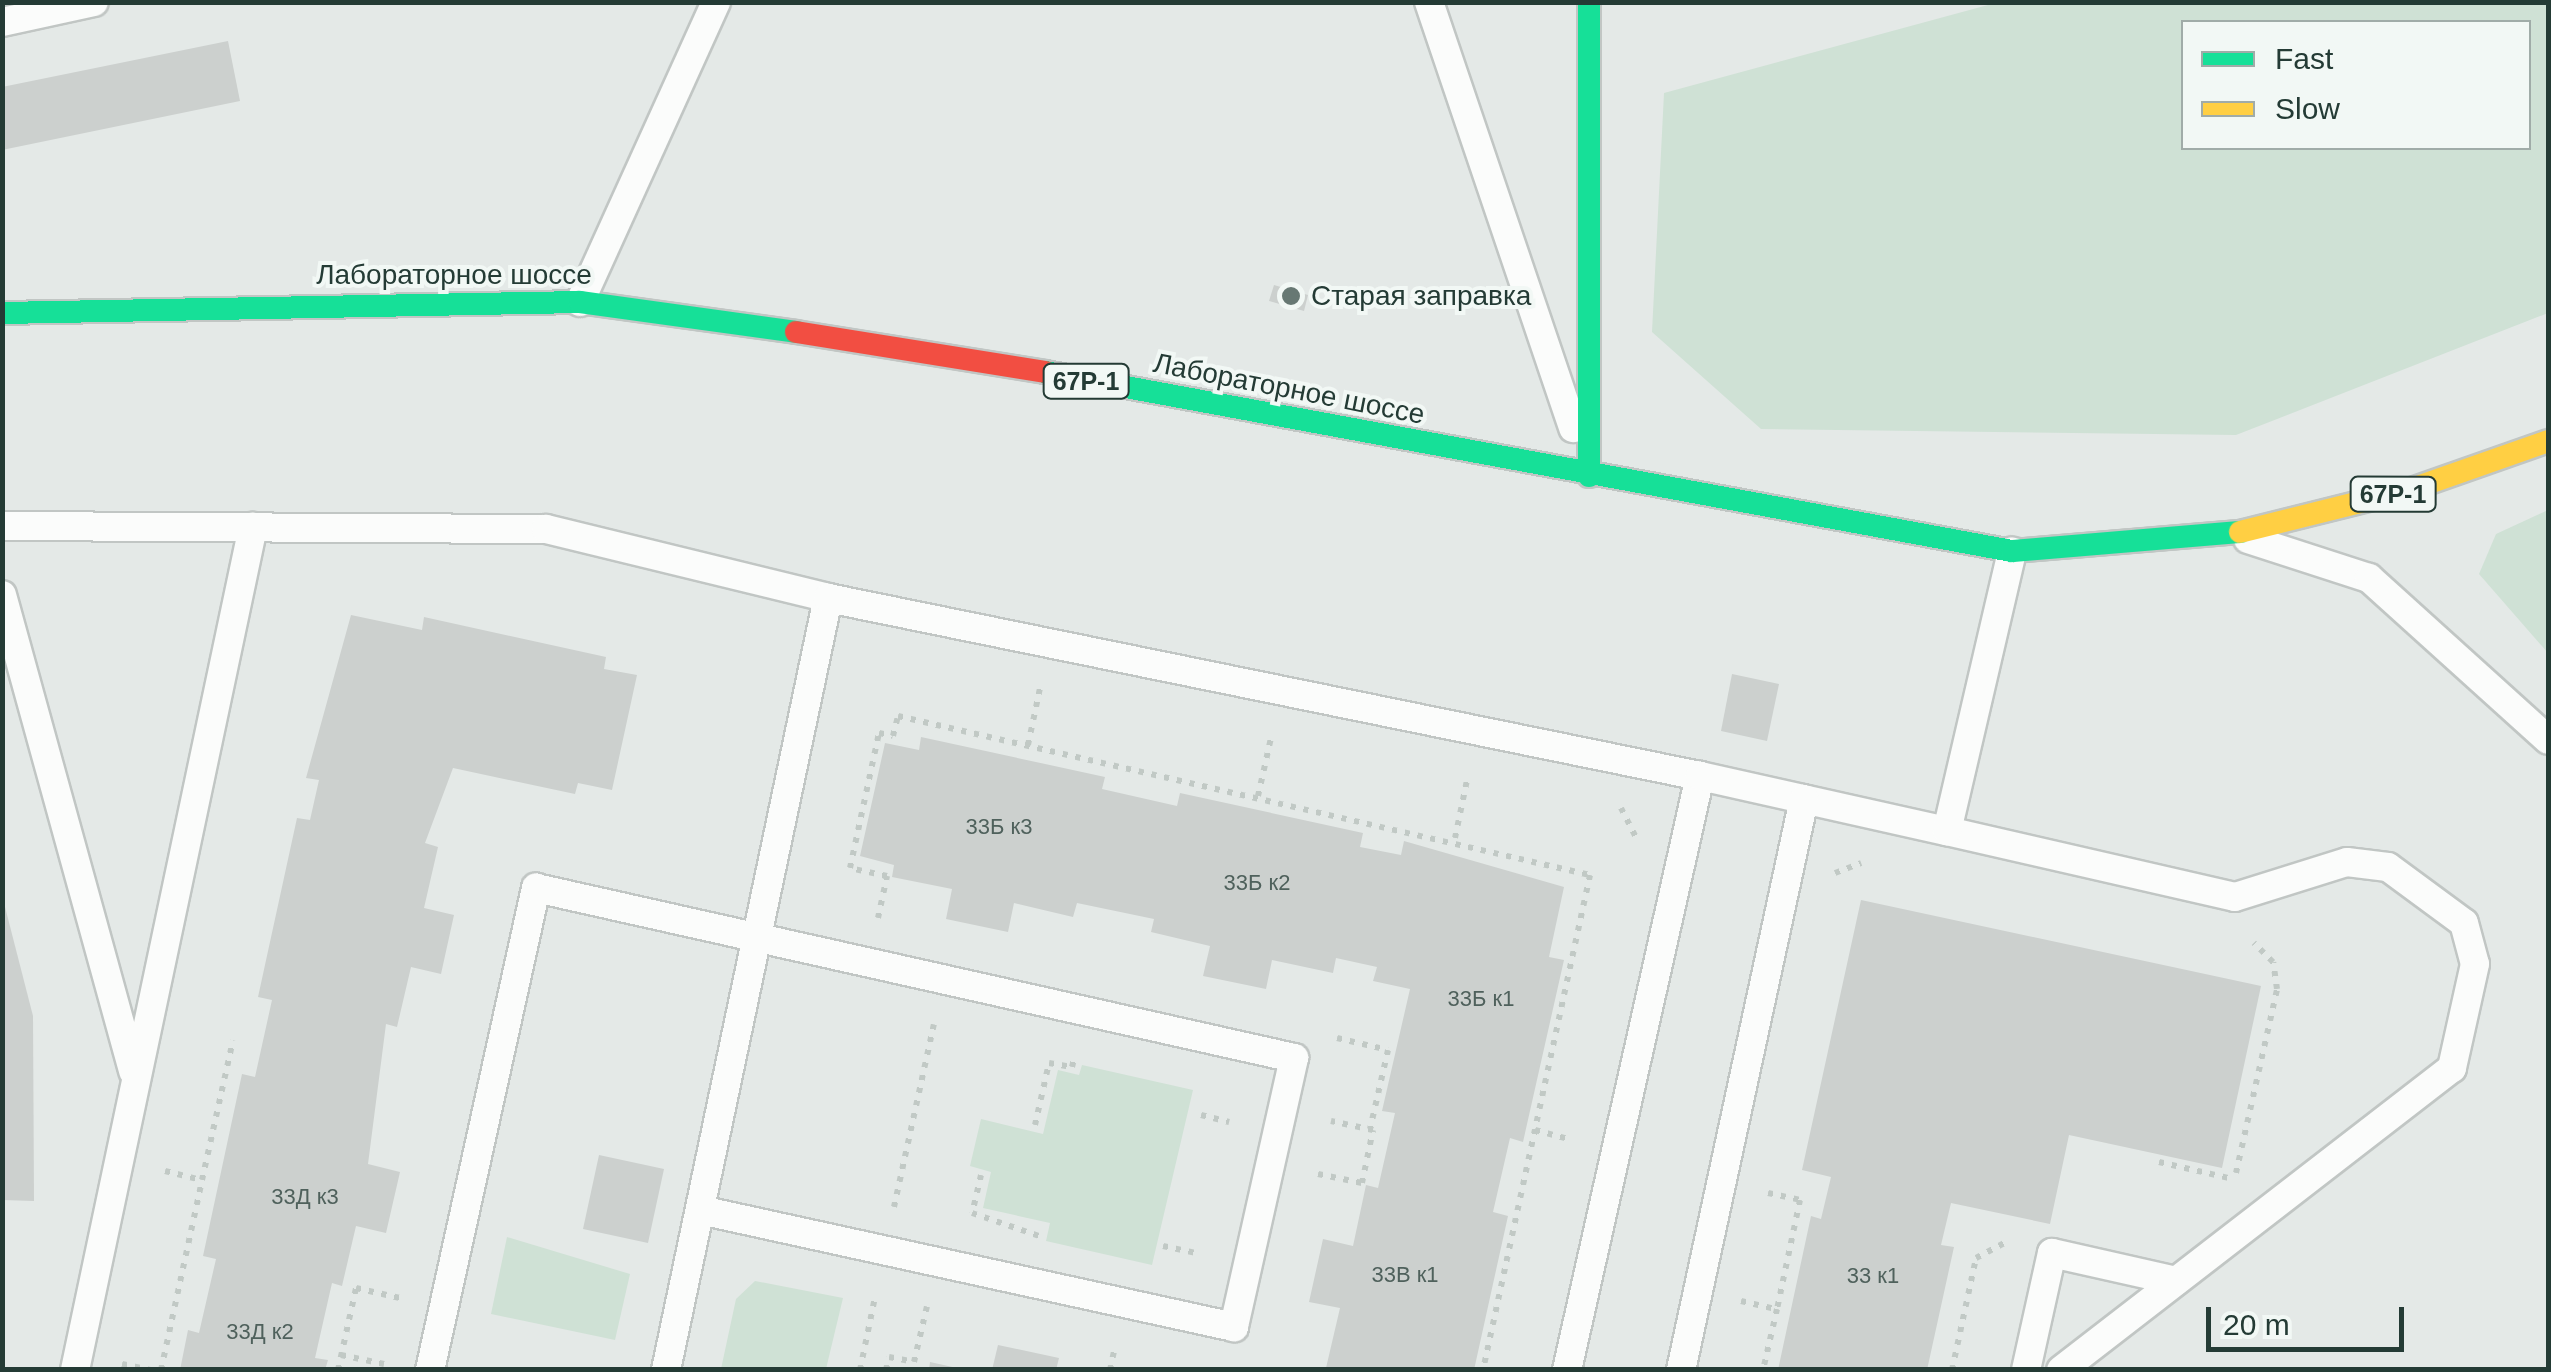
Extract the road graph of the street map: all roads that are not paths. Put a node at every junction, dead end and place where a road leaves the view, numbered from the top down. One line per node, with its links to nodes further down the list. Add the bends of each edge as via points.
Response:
1 (94, 2): 5 (lane)
2 (716, 2): 6 (lane)
3 (1429, 2): 9 (lane)
4 (1589, 2): 9 (main road)
5 (2, 22)
6 (580, 302): 7 (main road, Лабораторное шоссе / 67Р-1); 9 (main road, Лабораторное шоссе / 67Р-1, via 914,348)
7 (2, 313)
8 (2548, 441): 12 (main road, Лабораторное шоссе / 67Р-1, via 2409,490)
9 (1589, 476): 13 (main road, Лабораторное шоссе / 67Р-1)
10 (2, 526): 11 (lane)
11 (253, 527): 15 (lane, via 546,529); 21 (lane)
12 (2232, 534): 13 (main road, Лабораторное шоссе / 67Р-1); 16 (lane, via 2369,578)
13 (2012, 552): 19 (lane)
14 (2, 595): 21 (lane)
15 (828, 598): 17 (lane); 20 (lane)
16 (2548, 740)
17 (1700, 776): 18 (lane); 27 (lane)
18 (1804, 800): 19 (lane); 28 (lane)
19 (1947, 831): 23 (lane, via 2235,897 2347,862 2388,867 2464,922 2475,964 2452,1068)
20 (756, 939): 22 (lane); 22 (lane, via 1294,1058 1234,1327); 25 (lane, via 536,888)
21 (135, 1078): 24 (lane)
22 (700, 1210): 26 (lane)
23 (2176, 1281): 29 (lane, via 2052,1253); 30 (lane)
24 (75, 1370)
25 (430, 1370)
26 (666, 1370)
27 (1566, 1370)
28 (1681, 1370)
29 (2026, 1370)
30 (2060, 1370)

